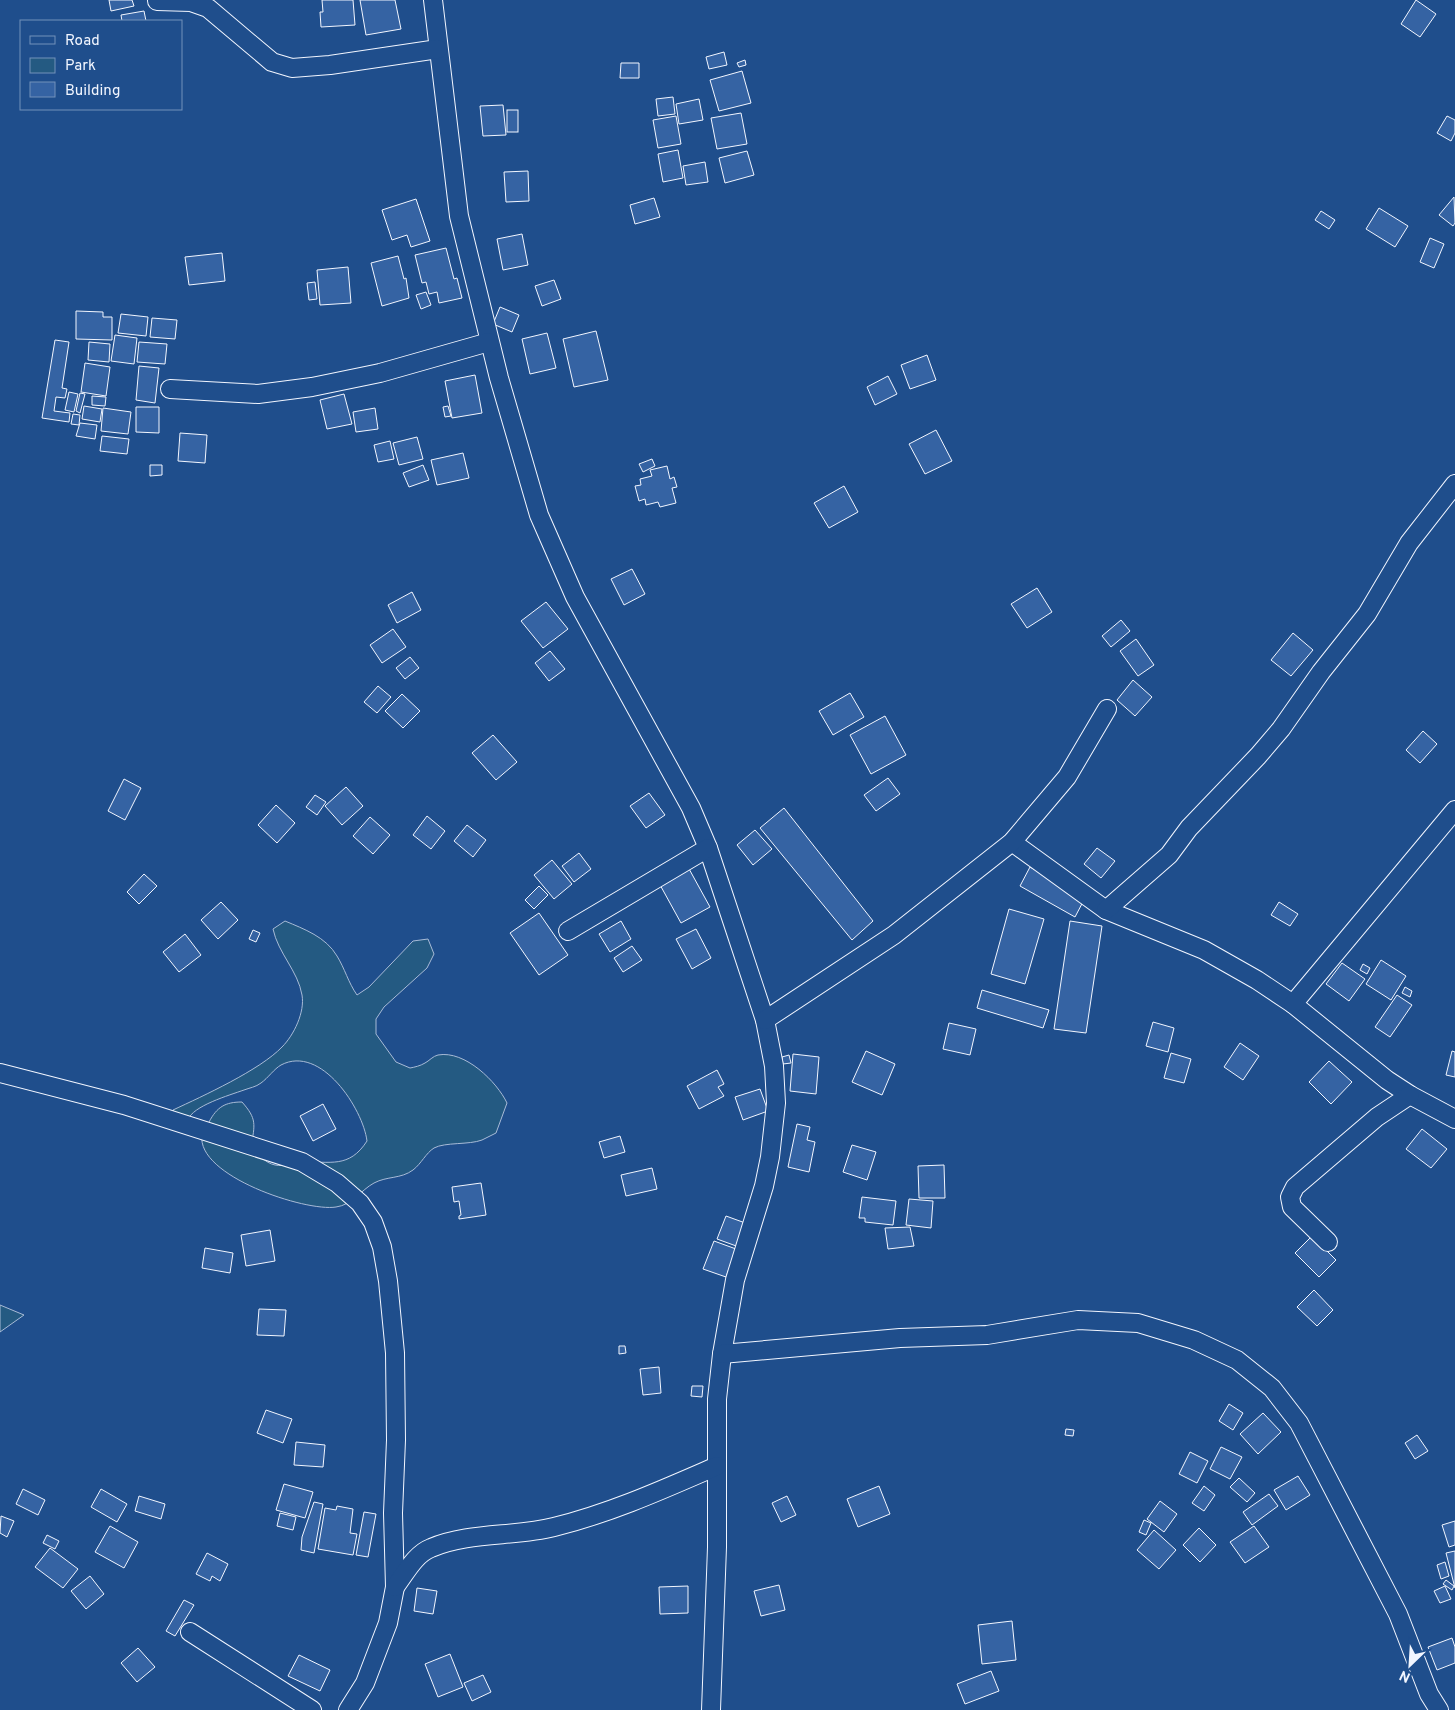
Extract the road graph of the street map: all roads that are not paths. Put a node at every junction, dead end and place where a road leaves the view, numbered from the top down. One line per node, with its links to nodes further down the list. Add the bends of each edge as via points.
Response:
1 (433, 0): 3 (street)
2 (157, 2): 3 (street, via 191,2 208,8 272,62 292,68)
3 (438, 49): 4 (street, via 459,216)
4 (489, 342): 5 (street, via 380,373 312,387 258,394); 10 (street, via 539,515 571,588 672,770)
5 (170, 389)
6 (1455, 484): 11 (street, via 1409,543 1367,614 1281,729 1189,828 1169,855)
7 (1107, 709): 9 (street, via 1067,777)
8 (1455, 810): 13 (street)
9 (1012, 842): 11 (street); 14 (street, via 894,935)
10 (708, 848): 12 (street); 14 (street)
11 (1106, 910): 13 (street, via 1204,950)
12 (568, 931)
13 (1293, 1004): 16 (street)
14 (765, 1020): 19 (street, via 774,1066 774,1132 764,1186 735,1280)
15 (0, 1072): 21 (street, via 124,1106 302,1162 360,1203 373,1222 382,1247 395,1353)
16 (1410, 1095): 17 (street); 18 (street, via 1377,1117 1295,1187 1290,1197 1292,1207)
17 (1455, 1119)
18 (1328, 1242)
19 (722, 1354): 20 (street, via 717,1399); 26 (street, via 900,1338 987,1334 1078,1320 1138,1323 1194,1340 1237,1360 1272,1388 1299,1423 1398,1614 1428,1694)
20 (717, 1466): 21 (street, via 589,1518 552,1528 462,1540 429,1548 418,1556); 25 (street)
21 (395, 1587): 24 (street, via 388,1623 366,1683)
22 (190, 1632): 23 (street)
23 (312, 1710)
24 (348, 1710)
25 (711, 1710)
26 (1439, 1710)

